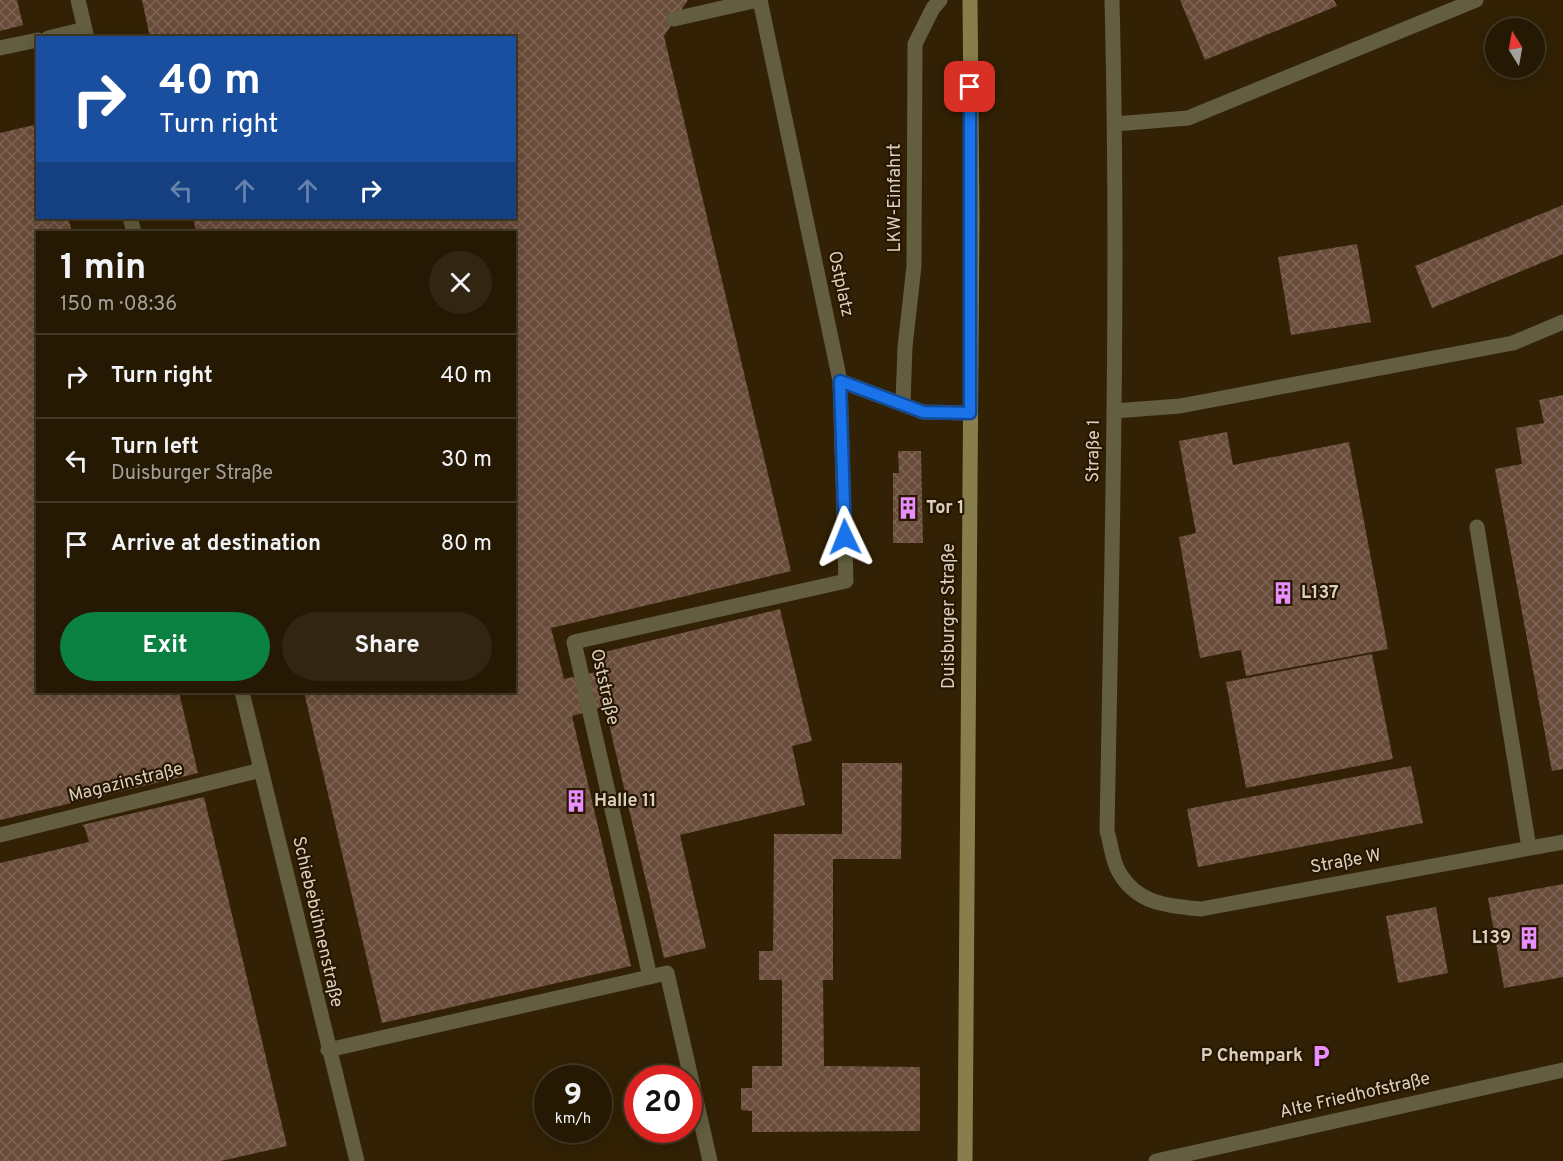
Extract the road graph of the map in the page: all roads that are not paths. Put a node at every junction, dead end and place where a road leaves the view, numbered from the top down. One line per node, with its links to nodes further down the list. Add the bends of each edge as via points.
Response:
1 (78, 0): 8 (street)
2 (759, 0): 7 (street); 14 (street, Ostplatz)
3 (940, 0): 15 (street, LKW-Einfahrt, via 915,44 914,266)
4 (970, 0): 17 (main road, Duisburger Straße)
5 (1112, 0): 12 (street, Straße 1)
6 (1476, 0): 12 (street, via 1188,118)
7 (674, 20)
8 (86, 33): 9 (street)
9 (63, 36)
10 (36, 40): 11 (street)
11 (0, 48)
12 (1115, 124): 16 (street, Straße 1)
13 (1563, 322): 16 (street, via 1513,343 1180,406)
14 (840, 381): 15 (street); 19 (street, Ostplatz)
15 (903, 404): 17 (street, via 923,412)
16 (1114, 411): 25 (street, Straße 1, via 1107,831 1118,871)
17 (970, 413): 31 (main road, Duisburger Straße)
18 (1477, 527): 24 (street)
19 (846, 581): 26 (street, Oststraße, via 574,642)
20 (242, 693): 21 (street, Schiebebühnenstraße)
21 (261, 770): 22 (street, Magazinstraße); 27 (street, Schiebebühnenstraße)
22 (0, 835)
23 (1563, 842): 24 (street, Straße W)
24 (1529, 848): 25 (street, Straße W, via 1201,909 1162,906)
25 (1137, 893)
26 (651, 977): 27 (street); 30 (street, via 667,973)
27 (328, 1050): 29 (street, Schiebebühnenstraße)
28 (1563, 1070): 32 (street, Alte Friedhofstraße)
29 (357, 1161)
30 (710, 1161)
31 (965, 1161)
32 (1156, 1161)

